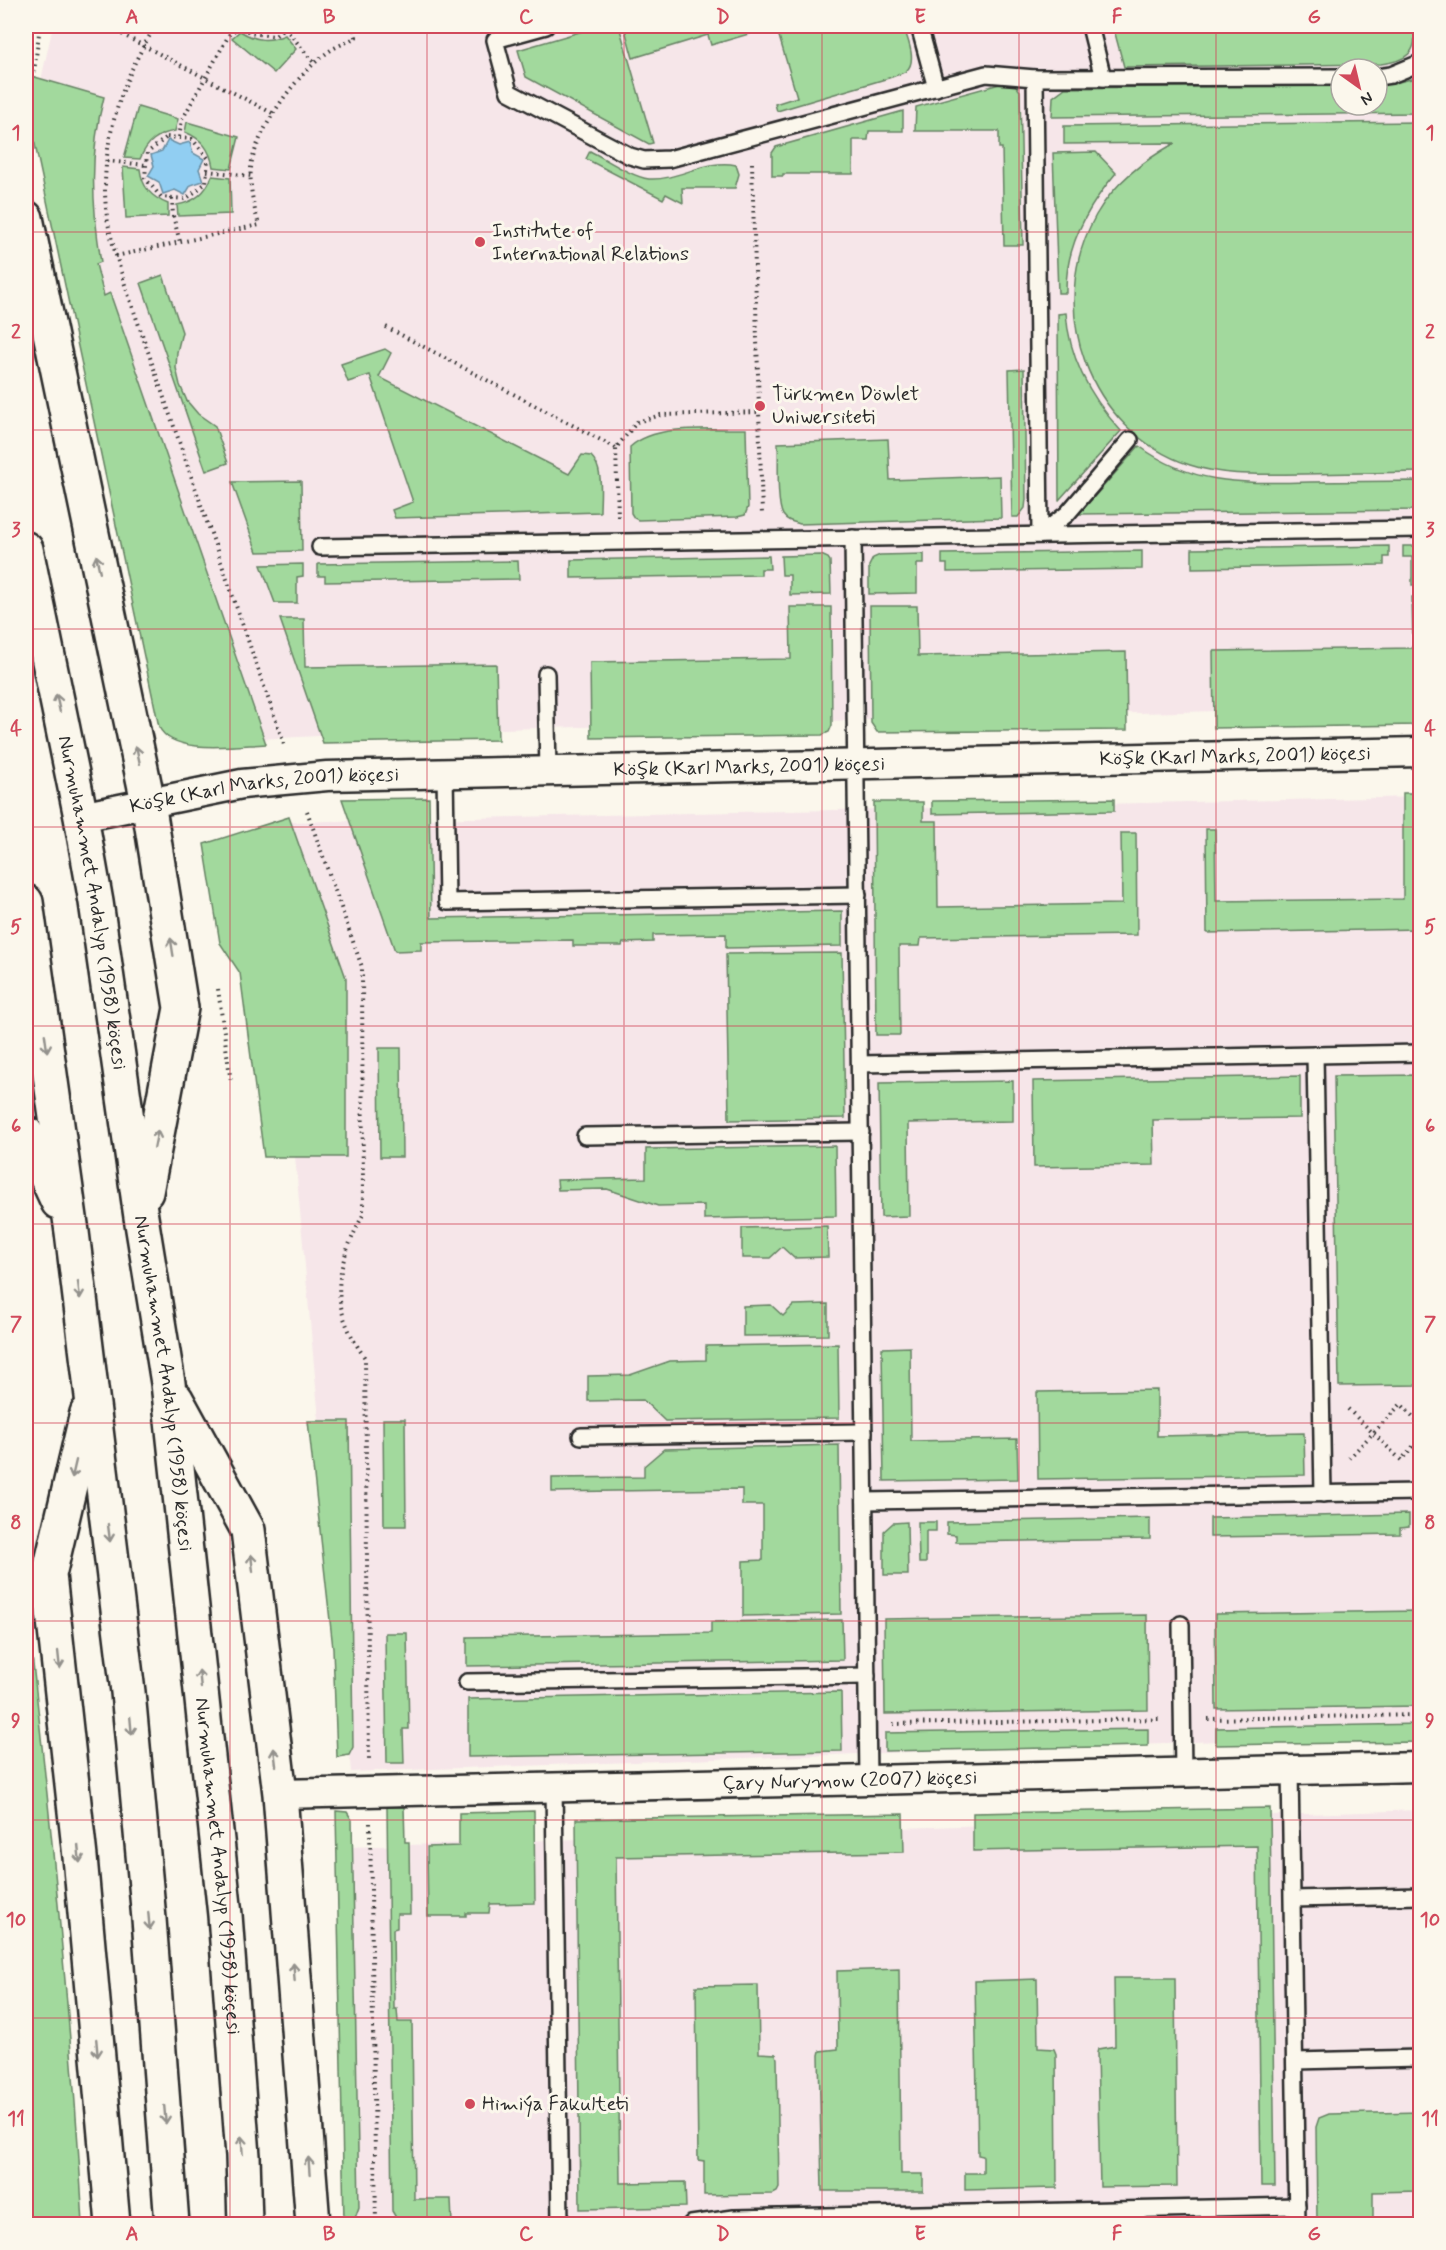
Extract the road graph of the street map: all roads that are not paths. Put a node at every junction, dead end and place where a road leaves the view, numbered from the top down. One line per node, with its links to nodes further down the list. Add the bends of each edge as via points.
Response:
1 (546, 26): 4 (lane)
2 (919, 26): 10 (lane)
3 (1090, 26): 8 (lane)
4 (529, 28): 10 (lane, via 495,40 509,92 630,156 658,161)
5 (1420, 63): 6 (lane)
6 (1389, 75)
7 (1035, 78): 8 (lane); 10 (lane, via 986,74); 14 (lane)
8 (1103, 78): 9 (lane)
9 (1329, 78)
10 (936, 88)
11 (26, 218): 23 (main road, one-way to 11)
12 (1130, 440): 14 (lane, via 1067,514)
13 (1420, 529): 14 (lane)
14 (1040, 535): 15 (lane)
15 (853, 538): 16 (lane); 20 (lane)
16 (320, 547)
17 (26, 549): 24 (main road, Nurmuhammet Andalyp (1958) köçesi, one-way to 17)
18 (546, 674): 21 (lane)
19 (1420, 752): 20 (street, Köşk (Karl Marks, 2001) köçesi)
20 (855, 764): 21 (street, Köşk (Karl Marks, 2001) köçesi); 25 (lane)
21 (548, 771): 22 (street, Köşk (Karl Marks, 2001) köçesi)
22 (445, 773): 23 (street, Köşk (Karl Marks, 2001) köçesi, via 296,778); 25 (lane, via 447,902)
23 (148, 802): 24 (street, Köşk (Karl Marks, 2001) köçesi); 33 (main road, one-way to 23, via 181,1008)
24 (81, 817): 33 (main road, Nurmuhammet Andalyp (1958) köçesi)
25 (858, 895): 29 (lane)
26 (26, 902): 34 (main road, one-way to 34)
27 (1420, 1053): 28 (lane)
28 (1315, 1055): 29 (lane); 40 (lane)
29 (860, 1064): 30 (lane)
30 (861, 1132): 32 (lane); 37 (lane)
31 (26, 1134): 34 (main road)
32 (585, 1136)
33 (141, 1217): 35 (main road, Nurmuhammet Andalyp (1958) köçesi)
34 (72, 1232): 36 (main road, one-way to 36)
35 (168, 1383): 50 (main road, one-way to 35, via 248,1530); 60 (main road, Nurmuhammet Andalyp (1958) köçesi, one-way to 35, via 225,1915)
36 (92, 1391): 58 (main road, one-way to 58, via 49,1575 80,1857); 59 (main road, one-way to 59, via 128,1692)
37 (864, 1432): 38 (lane); 41 (lane)
38 (581, 1436)
39 (1420, 1492): 40 (lane)
40 (1323, 1494): 41 (lane)
41 (865, 1501): 43 (lane)
42 (1181, 1624): 47 (lane)
43 (867, 1676): 44 (lane); 48 (lane)
44 (467, 1682)
45 (1420, 1767): 46 (street, Çary Nurymow (2007) köçesi)
46 (1290, 1770): 47 (street, Çary Nurymow (2007) köçesi); 52 (lane)
47 (1183, 1773): 48 (street, Çary Nurymow (2007) köçesi)
48 (868, 1780): 49 (street, Çary Nurymow (2007) köçesi)
49 (554, 1787): 50 (street, Çary Nurymow (2007) köçesi); 62 (lane)
50 (280, 1794): 61 (main road, one-way to 50)
51 (1420, 1896): 52 (lane)
52 (1293, 1899): 54 (lane)
53 (1420, 2058): 54 (lane)
54 (1295, 2061): 55 (lane)
55 (1297, 2206): 56 (lane); 64 (lane)
56 (941, 2219): 57 (lane)
57 (731, 2221): 63 (lane)
58 (112, 2224)
59 (172, 2224)
60 (245, 2224)
61 (313, 2224)
62 (560, 2224)
63 (692, 2224)
64 (1297, 2224)

